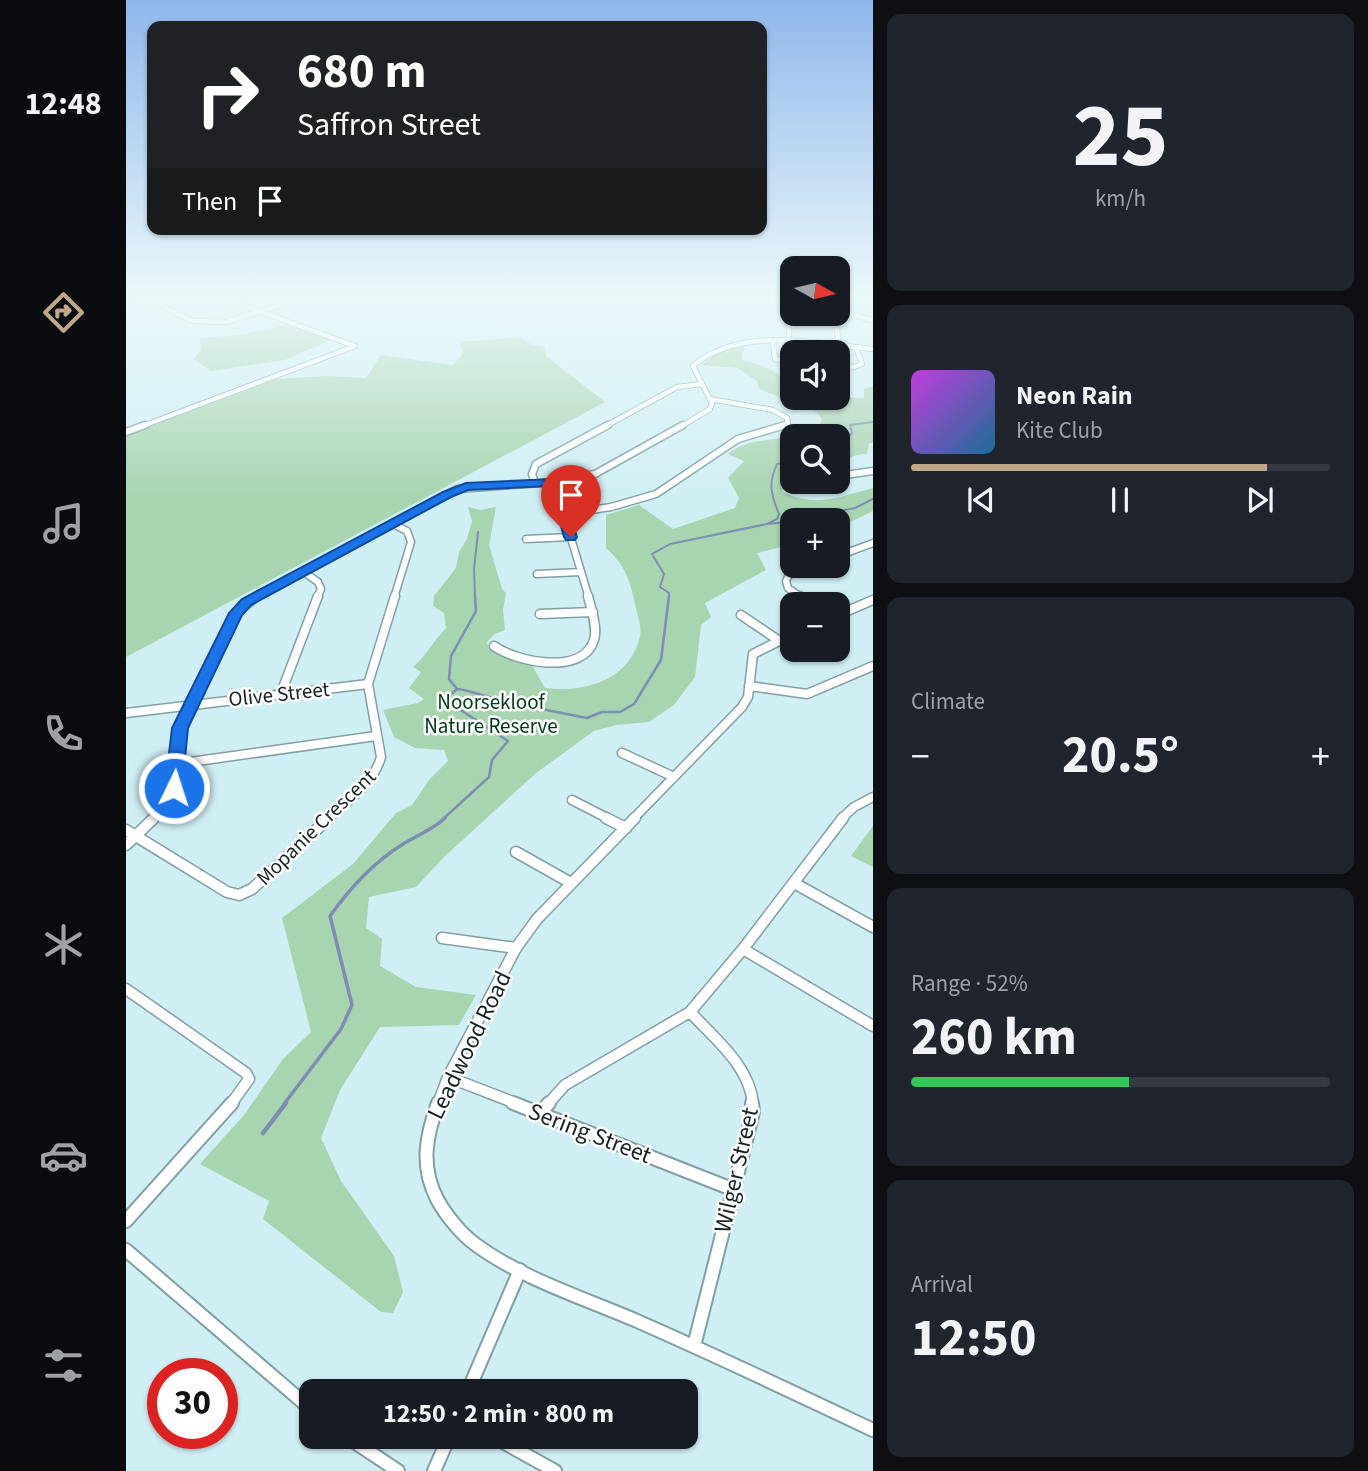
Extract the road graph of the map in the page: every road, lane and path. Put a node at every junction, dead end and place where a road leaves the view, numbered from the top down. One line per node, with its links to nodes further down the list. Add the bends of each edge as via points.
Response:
1 (317, 362): 5 (street)
2 (698, 362): 3 (street, via 694,366)
3 (702, 384): 4 (street); 9 (street, via 677,387 536,464 532,474)
4 (710, 399): 8 (street, via 711,406 704,414 611,467); 10 (street, via 773,410 788,423 738,439 642,500)
5 (126, 432)
6 (873, 471): 7 (street)
7 (850, 474)
8 (554, 482): 9 (street); 10 (street)
9 (536, 483): 11 (street, via 457,489)
10 (565, 514): 12 (street)
11 (393, 524): 16 (street); 27 (street, Mopanie Crescent, via 407,531 411,542)
12 (571, 537): 13 (street); 17 (street)
13 (526, 539)
14 (873, 543): 15 (street)
15 (850, 552)
16 (304, 572): 29 (street, via 321,589); 30 (street, via 239,609)
17 (581, 572): 18 (street); 21 (street)
18 (537, 574)
19 (873, 600): 20 (street)
20 (850, 610)
21 (593, 612): 22 (street); 25 (street, via 596,638 574,659 562,663 525,659)
22 (540, 614)
23 (741, 615): 24 (street)
24 (778, 640): 28 (street, Leadwood Road, via 753,654)
25 (495, 646)
26 (873, 666): 28 (street, via 807,694)
27 (368, 684): 29 (street, Olive Street); 32 (street, Mopanie Crescent)
28 (749, 686): 35 (street, Leadwood Road, via 742,707)
29 (281, 693): 30 (street, Olive Street)
30 (190, 705): 31 (street, Olive Street); 34 (street, via 180,728)
31 (126, 713)
32 (376, 736): 34 (street); 40 (street, Mopanie Crescent, via 381,757 368,782 247,892 227,892)
33 (622, 753): 35 (street)
34 (176, 764): 40 (street, via 174,788)
35 (674, 777): 38 (street, Leadwood Road)
36 (873, 797): 44 (street, via 844,816)
37 (572, 800): 38 (street)
38 (626, 828): 43 (street, Leadwood Road)
39 (126, 830): 40 (street, Mopanie Crescent)
40 (137, 837): 41 (street)
41 (126, 845)
42 (516, 852): 43 (street)
43 (571, 883): 47 (street, Leadwood Road)
44 (794, 883): 45 (street); 48 (street)
45 (873, 927)
46 (442, 938): 47 (street)
47 (516, 948): 52 (street, Leadwood Road)
48 (743, 949): 50 (street); 51 (street)
49 (126, 989): 55 (street, via 246,1073 248,1079 241,1093)
50 (690, 1012): 53 (street, via 565,1085); 54 (street, Wilger Street, via 744,1073 754,1098)
51 (873, 1026)
52 (448, 1077): 53 (street, Sering Street); 57 (street, Leadwood Road, via 429,1129 428,1176 438,1200 474,1243)
53 (540, 1113): 54 (street, Sering Street)
54 (732, 1189): 58 (street, Wilger Street)
55 (126, 1221)
56 (126, 1250): 60 (street)
57 (520, 1270): 58 (street, Leadwood Road); 59 (street)
58 (694, 1346): 61 (street, Leadwood Road)
59 (473, 1379)
60 (299, 1399)
61 (873, 1430)
62 (365, 1449): 65 (street)
63 (444, 1449): 66 (street)
64 (516, 1449): 67 (street)
65 (398, 1471)
66 (434, 1471)
67 (555, 1471)

